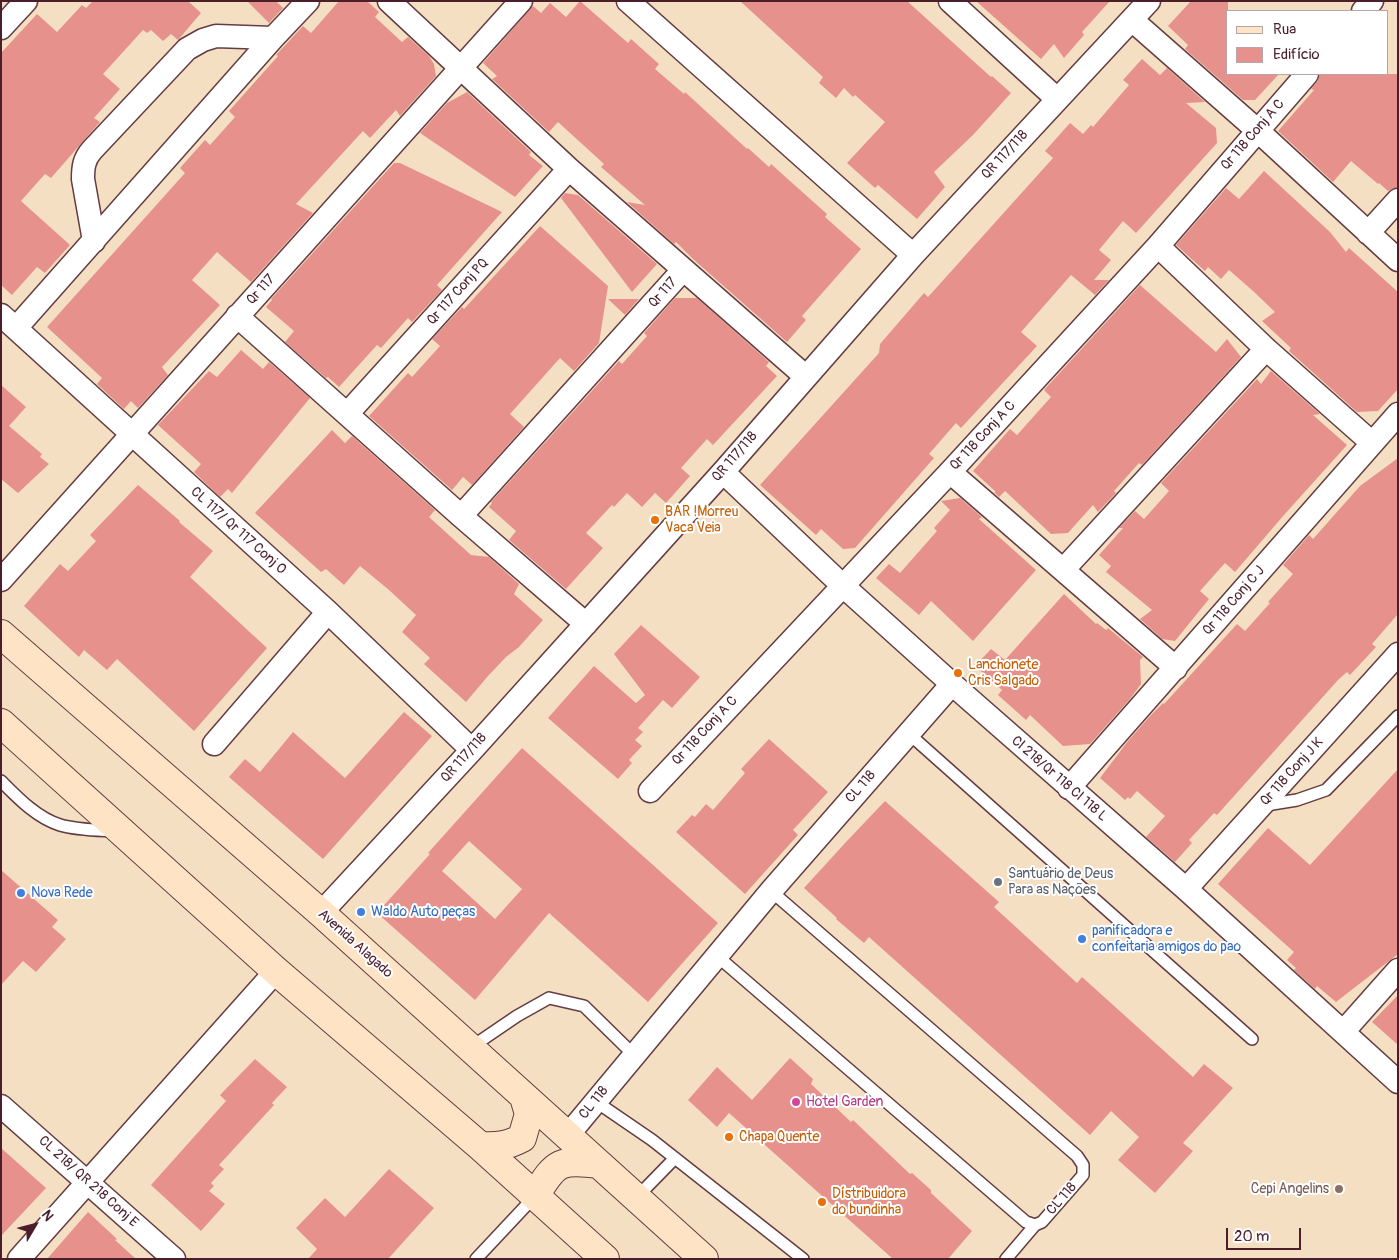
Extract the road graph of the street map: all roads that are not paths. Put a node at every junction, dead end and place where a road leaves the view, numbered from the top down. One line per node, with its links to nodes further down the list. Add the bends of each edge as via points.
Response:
1 (26, 1): 9 (street)
2 (308, 1): 10 (street)
3 (389, 1): 11 (street)
4 (521, 1): 11 (street, Qr 117)
5 (628, 1): 20 (street)
6 (950, 1): 13 (street)
7 (1149, 1): 8 (street, QR 117/118)
8 (1132, 20): 13 (street, QR 117/118); 14 (street)
9 (1, 28)
10 (273, 38): 18 (street); 18 (street, via 216,36 202,40 188,49 92,150 86,157 83,179)
11 (460, 68): 15 (street); 23 (street, Qr 117)
12 (1306, 75): 14 (street, Qr 118 Conj A C)
13 (1057, 99): 20 (street, QR 117/118)
14 (1256, 130): 17 (street); 19 (street, Qr 118 Conj A C)
15 (569, 169): 22 (street); 27 (street, Qr 117 Conj PQ)
16 (1398, 200): 17 (street)
17 (1368, 233): 21 (street)
18 (94, 241): 24 (street)
19 (1158, 246): 25 (street); 32 (street, Qr 118 Conj A C)
20 (913, 255): 26 (street, QR 117/118)
21 (1398, 260)
22 (683, 270): 26 (street); 33 (street, Qr 117)
23 (237, 316): 27 (street); 29 (street, Qr 117)
24 (5, 319): 29 (street, CL 117/ Qr 117 Conj O)
25 (1266, 349): 30 (street); 34 (street)
26 (805, 376): 31 (street, QR 117/118)
27 (347, 414): 33 (street)
28 (1398, 414): 30 (street, Qr 118 Conj C J)
29 (131, 434): 35 (street, Qr 117); 37 (street, CL 117/ Qr 117 Conj O)
30 (1371, 442): 41 (street, Qr 118 Conj C J)
31 (723, 472): 36 (street, Cl 218/Qr 118 Cl 118 L); 38 (street, QR 117/118)
32 (950, 472): 34 (street); 36 (street, Qr 118 Conj A C)
33 (461, 516): 38 (street)
34 (1064, 569): 41 (street)
35 (1, 580)
36 (842, 585): 42 (street, Cl 218/Qr 118 Cl 118 L); 50 (street, Qr 118 Conj A C)
37 (328, 612): 46 (street); 47 (street, CL 117/ Qr 117 Conj O)
38 (586, 624): 47 (street, QR 117/118)
39 (1, 634): 55 (main road, Avenida Alagado)
40 (1398, 654): 51 (street, Qr 118 Conj J K)
41 (1176, 668): 49 (street, Qr 118 Conj C J)
42 (952, 684): 45 (street, CL 118); 49 (street, Cl 218/Qr 118 Cl 118 L)
43 (1398, 716): 51 (lane, via 1326,790 1297,800)
44 (1, 723): 52 (main road)
45 (908, 733): 54 (street, CL 118); 60 (lane)
46 (214, 744)
47 (472, 750): 55 (street, QR 117/118)
48 (1, 781): 52 (lane, via 37,813 59,825)
49 (1069, 788): 53 (street, Cl 218/Qr 118 Cl 118 L)
50 (650, 791)
51 (1262, 805): 53 (street, Qr 118 Conj J K)
52 (121, 831): 58 (main road)
53 (1186, 889): 59 (street, Cl 218/Qr 118 Cl 118 L)
54 (771, 891): 56 (street, CL 118); 74 (lane, CL 118, via 1077,1156 1083,1165 1083,1175 1042,1222)
55 (321, 913): 61 (main road, Avenida Alagado)
56 (717, 956): 62 (street, CL 118); 74 (lane, CL 118, via 1026,1222)
57 (1398, 970): 59 (street)
58 (276, 971): 68 (main road); 71 (street)
59 (1343, 1032): 63 (street, Cl 218/Qr 118 Cl 118 L)
60 (1252, 1039)
61 (470, 1048): 62 (lane, via 548,998 584,1006); 64 (main road, Avenida Alagado)
62 (634, 1055): 65 (street, CL 118)
63 (1398, 1082)
64 (524, 1097): 67 (main road, Avenida Alagado); 68 (main road, via 529,1114 522,1138 500,1147)
65 (595, 1101): 67 (street, CL 118); 69 (lane)
66 (1, 1106): 71 (street, CL 218/ QR 218 Conj E)
67 (568, 1135): 70 (main road, Avenida Alagado)
68 (480, 1146): 72 (main road)
69 (675, 1158): 73 (lane); 80 (lane)
70 (599, 1164): 72 (main road, via 574,1160 560,1165 544,1180); 73 (main road, Avenida Alagado)
71 (87, 1181): 75 (street); 76 (street, CL 218/ QR 218 Conj E)
72 (536, 1195): 77 (lane); 78 (main road)
73 (638, 1197): 79 (main road, Avenida Alagado)
74 (1035, 1225): 81 (lane)
75 (19, 1259)
76 (174, 1259)
77 (476, 1259)
78 (605, 1259)
79 (704, 1259)
80 (803, 1259)
81 (1006, 1259)

